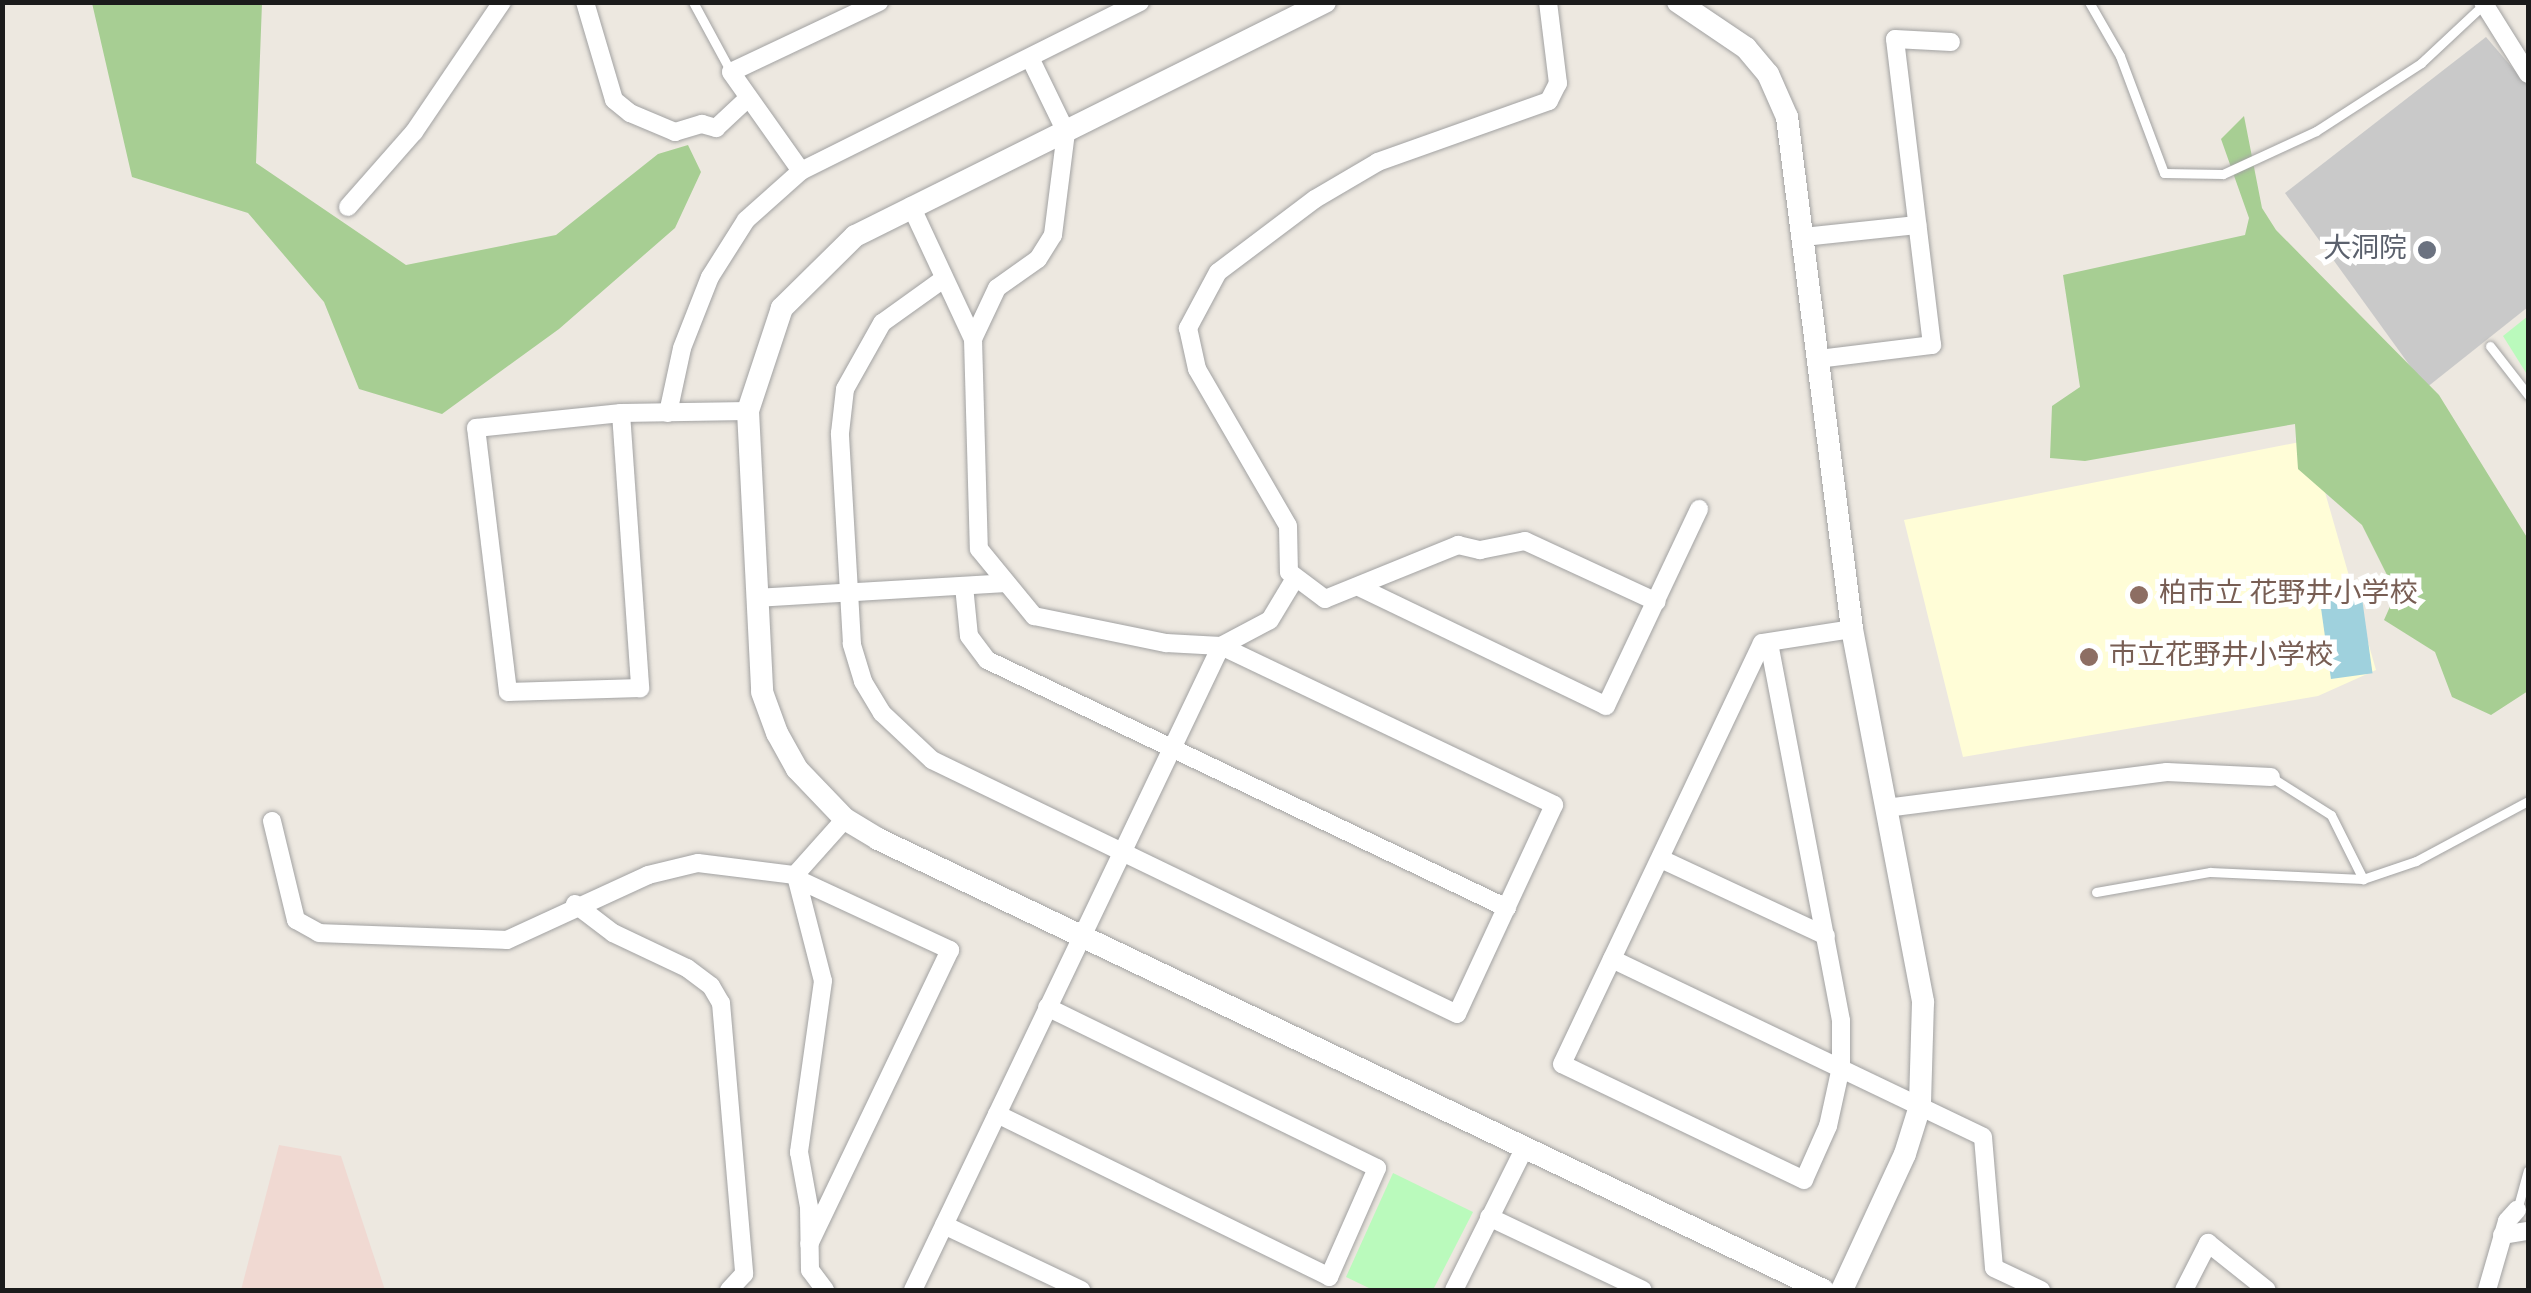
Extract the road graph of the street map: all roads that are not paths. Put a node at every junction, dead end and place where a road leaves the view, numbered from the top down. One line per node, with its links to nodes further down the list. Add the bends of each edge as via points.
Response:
1 (502, 2): 19 (street, via 414,132)
2 (585, 2): 15 (street, via 614,100 630,114 675,132 702,124 716,128)
3 (693, 2): 13 (lane)
4 (879, 2): 13 (street)
5 (1140, 2): 12 (street)
6 (1324, 2): 16 (street)
7 (1548, 2): 31 (street, via 1558,83 1548,101 1378,162 1233,259 1202,293 1188,328 1197,369 1288,526)
8 (1678, 2): 21 (street, via 1724,29 1768,74 1787,117)
9 (2090, 2): 10 (lane, via 2120,56 2164,174 2222,174 2316,131 2421,63)
10 (2483, 3): 14 (street)
11 (1951, 42): 20 (street, via 1895,40)
12 (1030, 58): 16 (street); 17 (street)
13 (731, 72): 15 (street)
14 (2528, 74)
15 (746, 100): 17 (street)
16 (1066, 132): 18 (street); 23 (street, via 1053,235 1038,259 997,288)
17 (801, 171): 29 (street, via 746,220 710,276 682,348)
18 (911, 206): 22 (street); 27 (street, via 854,236 806,278 768,336)
19 (348, 207)
20 (1917, 224): 21 (street); 25 (street, via 1932,346)
21 (1803, 237): 25 (street)
22 (942, 280): 23 (street); 35 (street, via 882,323 846,389 840,433)
23 (973, 339): 32 (street, via 979,549)
24 (2490, 346): 26 (lane)
25 (1818, 359): 38 (street)
26 (2528, 395)
27 (748, 411): 29 (street); 36 (street)
28 (620, 413): 28 (street, via 640,688 508,692 476,428); 29 (street)
29 (668, 414)
30 (1699, 508): 37 (street)
31 (1294, 580): 34 (street, via 1325,600); 40 (street, via 1270,620)
32 (1006, 583): 33 (street); 40 (street, via 1034,616 1166,643)
33 (964, 586): 35 (street); 41 (street, via 969,636 988,660)
34 (1359, 588): 37 (street, via 1458,546 1480,550 1525,541); 37 (street, via 1606,706)
35 (848, 592): 36 (street); 47 (street, via 855,661 896,732 932,760)
36 (756, 598): 45 (street, via 762,692 778,733 797,769)
37 (1657, 602)
38 (1852, 629): 39 (street); 44 (street)
39 (1770, 643): 48 (street, via 1762,644); 55 (street)
40 (1222, 646): 41 (street); 53 (street, via 1554,805)
41 (1172, 748): 47 (street); 53 (street)
42 (2271, 777): 44 (street, via 2167,772); 50 (lane, via 2331,814)
43 (2528, 802): 50 (lane, via 2416,862)
44 (1886, 808): 59 (street, via 1922,1002)
45 (845, 819): 49 (street); 54 (street)
46 (272, 821): 52 (street, via 296,920 319,933 507,940)
47 (1122, 852): 53 (street, via 1457,1014); 54 (street)
48 (1661, 859): 55 (street); 56 (street)
49 (796, 877): 52 (street, via 698,863); 68 (street, via 824,981 800,1152); 68 (street, via 950,950)
50 (2363, 879): 51 (lane, via 2210,872 2118,882)
51 (2096, 892)
52 (575, 904): 69 (street, via 613,932 687,968 720,1003 744,1274)
53 (1508, 908)
54 (1080, 936): 57 (street); 61 (street)
55 (1826, 936): 58 (street, via 1841,1021)
56 (1612, 959): 58 (street); 58 (street, via 1562,1064 1804,1180 1828,1126)
57 (1047, 1007): 60 (street); 60 (street, via 1377,1168 1328,1277)
58 (1841, 1067): 59 (street)
59 (1920, 1106): 76 (street); 77 (street, via 1983,1137 1994,1268)
60 (997, 1114): 65 (street)
61 (1524, 1147): 64 (street); 75 (street)
62 (2528, 1170): 63 (lane)
63 (2517, 1210): 67 (street)
64 (1489, 1217): 73 (street); 74 (street)
65 (944, 1224): 71 (street); 72 (street)
66 (2528, 1231): 67 (street)
67 (2502, 1235): 80 (street)
68 (810, 1244): 70 (street, via 810,1270)
69 (729, 1290)
70 (825, 1290)
71 (912, 1290)
72 (1081, 1290)
73 (1454, 1290)
74 (1643, 1290)
75 (1823, 1290)
76 (1842, 1290)
77 (2041, 1290)
78 (2184, 1290): 79 (street, via 2208,1243)
79 (2267, 1290)
80 (2487, 1290)

